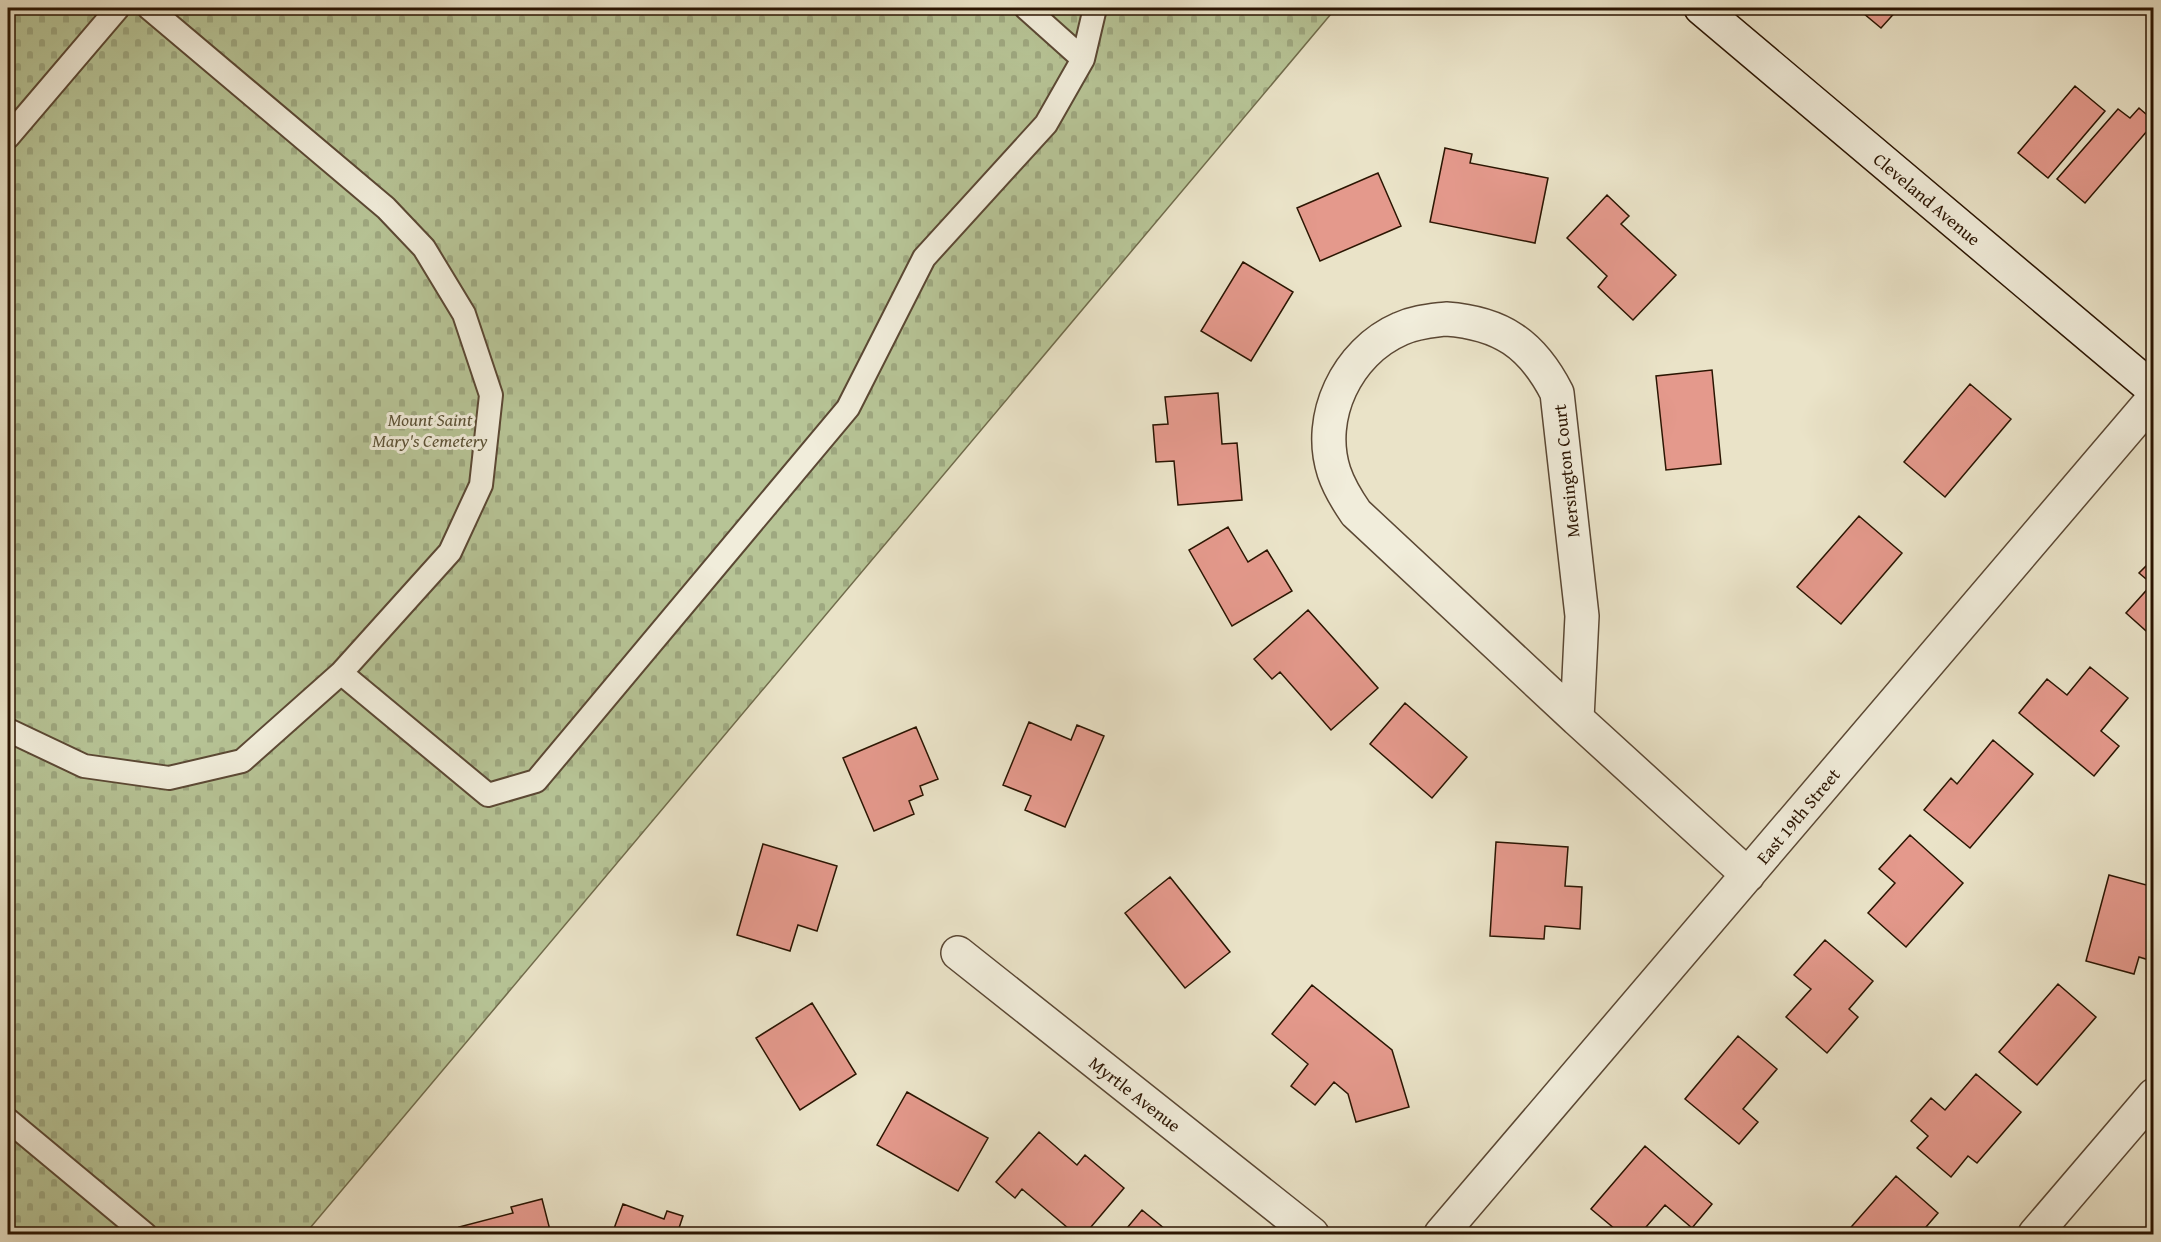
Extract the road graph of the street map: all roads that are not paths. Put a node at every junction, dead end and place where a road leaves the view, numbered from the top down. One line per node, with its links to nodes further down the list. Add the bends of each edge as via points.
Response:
1 (118, 8): 7 (lane)
2 (149, 8): 10 (lane, via 386,208 424,248 464,314 491,396 481,485 450,552)
3 (1026, 8): 6 (lane)
4 (1095, 8): 6 (lane)
5 (1701, 8): 8 (street, Cleveland Avenue)
6 (1083, 58): 10 (lane, via 1046,124 924,258 848,408 536,781 488,795)
7 (8, 137)
8 (2154, 390)
9 (2154, 398): 13 (street, East 19th Street)
10 (341, 673): 12 (lane, via 243,761 169,778 84,765)
11 (1577, 719): 11 (street, Mersington Court, via 1582,616 1557,393 1531,354 1492,327 1446,319 1400,329 1361,357 1336,399 1330,422 1330,447 1343,493 1356,513); 13 (street, Mersington Court)
12 (8, 730)
13 (1748, 875): 19 (street, East 19th Street)
14 (958, 953): 18 (street, Myrtle Avenue)
15 (2154, 1095): 20 (street)
16 (8, 1120): 17 (lane)
17 (145, 1234)
18 (1312, 1234)
19 (1441, 1234)
20 (2035, 1234)

